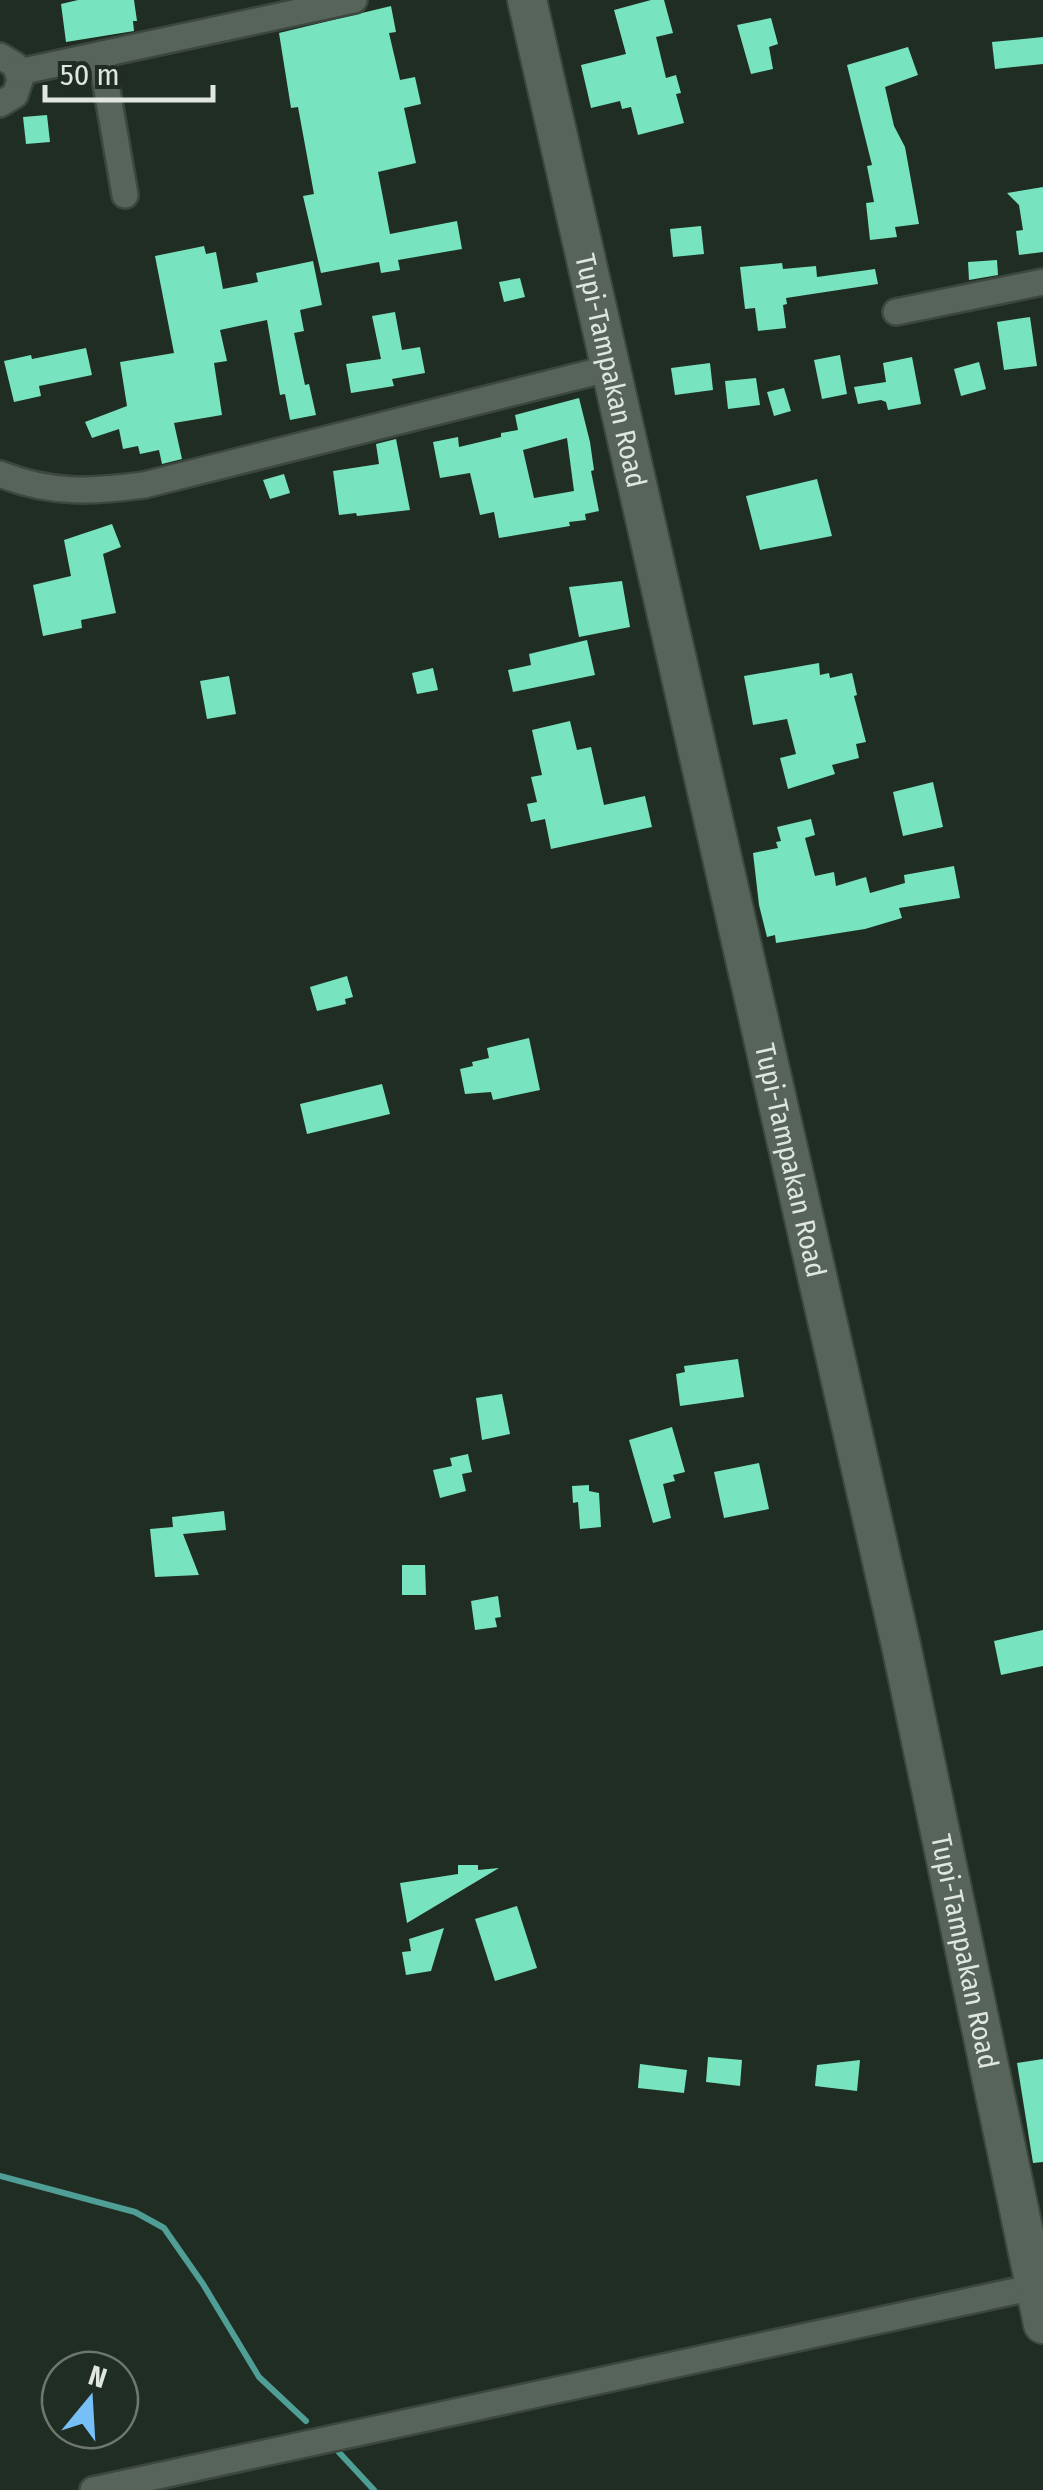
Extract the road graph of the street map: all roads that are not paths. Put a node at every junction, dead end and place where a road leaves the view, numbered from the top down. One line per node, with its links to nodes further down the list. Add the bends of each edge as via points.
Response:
1 (354, 0): 3 (street)
2 (528, 0): 9 (main road, Tupi-Tampakan Road)
3 (101, 54): 4 (street); 6 (street)
4 (10, 64): 5 (street, via 20,80 15,95)
5 (0, 104)
6 (124, 195)
7 (1043, 282): 8 (street)
8 (896, 312)
9 (611, 368): 10 (street, via 144,485 67,492); 11 (main road, Tupi-Tampakan Road, via 900,1645)
10 (0, 474)
11 (1034, 2287): 12 (main road, Tupi-Tampakan Road); 13 (street)
12 (1043, 2324)
13 (93, 2490)

